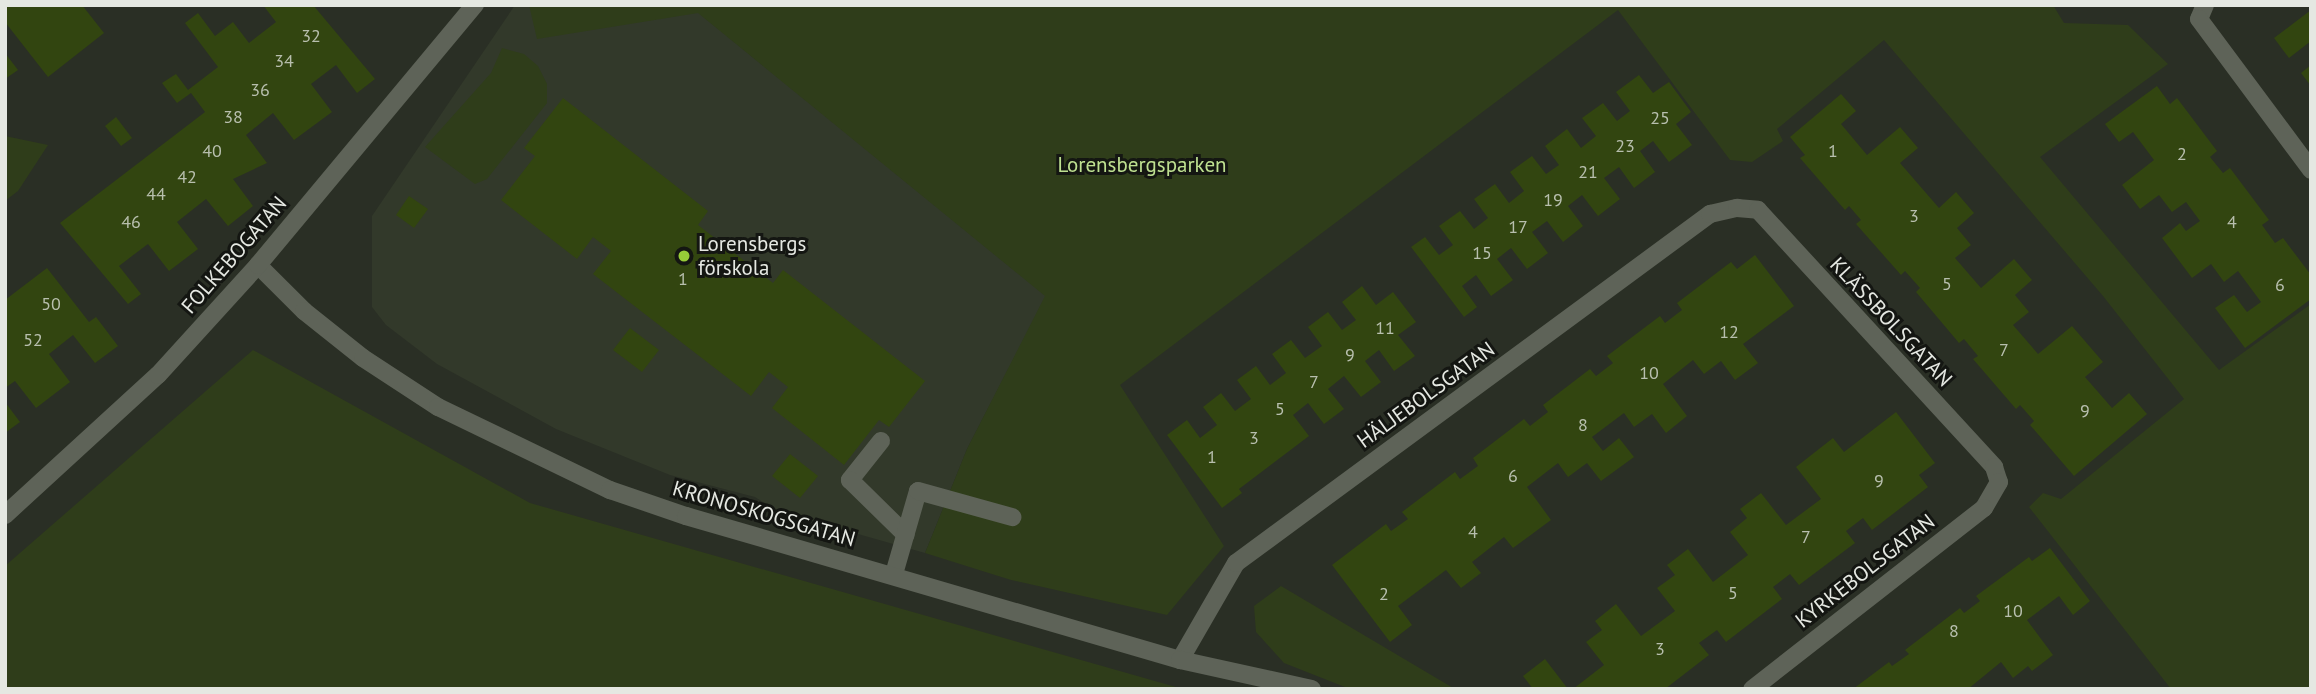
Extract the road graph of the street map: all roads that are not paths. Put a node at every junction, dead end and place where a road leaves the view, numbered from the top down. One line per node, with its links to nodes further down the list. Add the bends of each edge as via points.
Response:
1 (475, 5): 5 (street, FOLKEBOGATAN)
2 (2202, 12): 3 (street)
3 (2311, 170)
4 (1737, 208): 7 (street, KLÄSSBOLSGATAN, via 1758,210 1994,467); 12 (street, HÄLJEBOLSGATAN, via 1710,214 1236,563)
5 (258, 265): 8 (street, FOLKEBOGATAN, via 158,375); 11 (street, KRONOSKOGSGATAN, via 304,311 363,358 438,407 521,448 610,490 686,516)
6 (881, 440): 10 (street, via 850,480)
7 (1999, 482): 14 (street, KYRKEBOLSGATAN, via 1984,508)
8 (5, 515)
9 (1012, 517): 10 (street, via 918,491)
10 (906, 535): 11 (street)
11 (894, 575): 12 (street, KRONOSKOGSGATAN)
12 (1180, 660): 13 (street, KRONOSKOGSGATAN)
13 (1312, 689)
14 (1752, 689)

